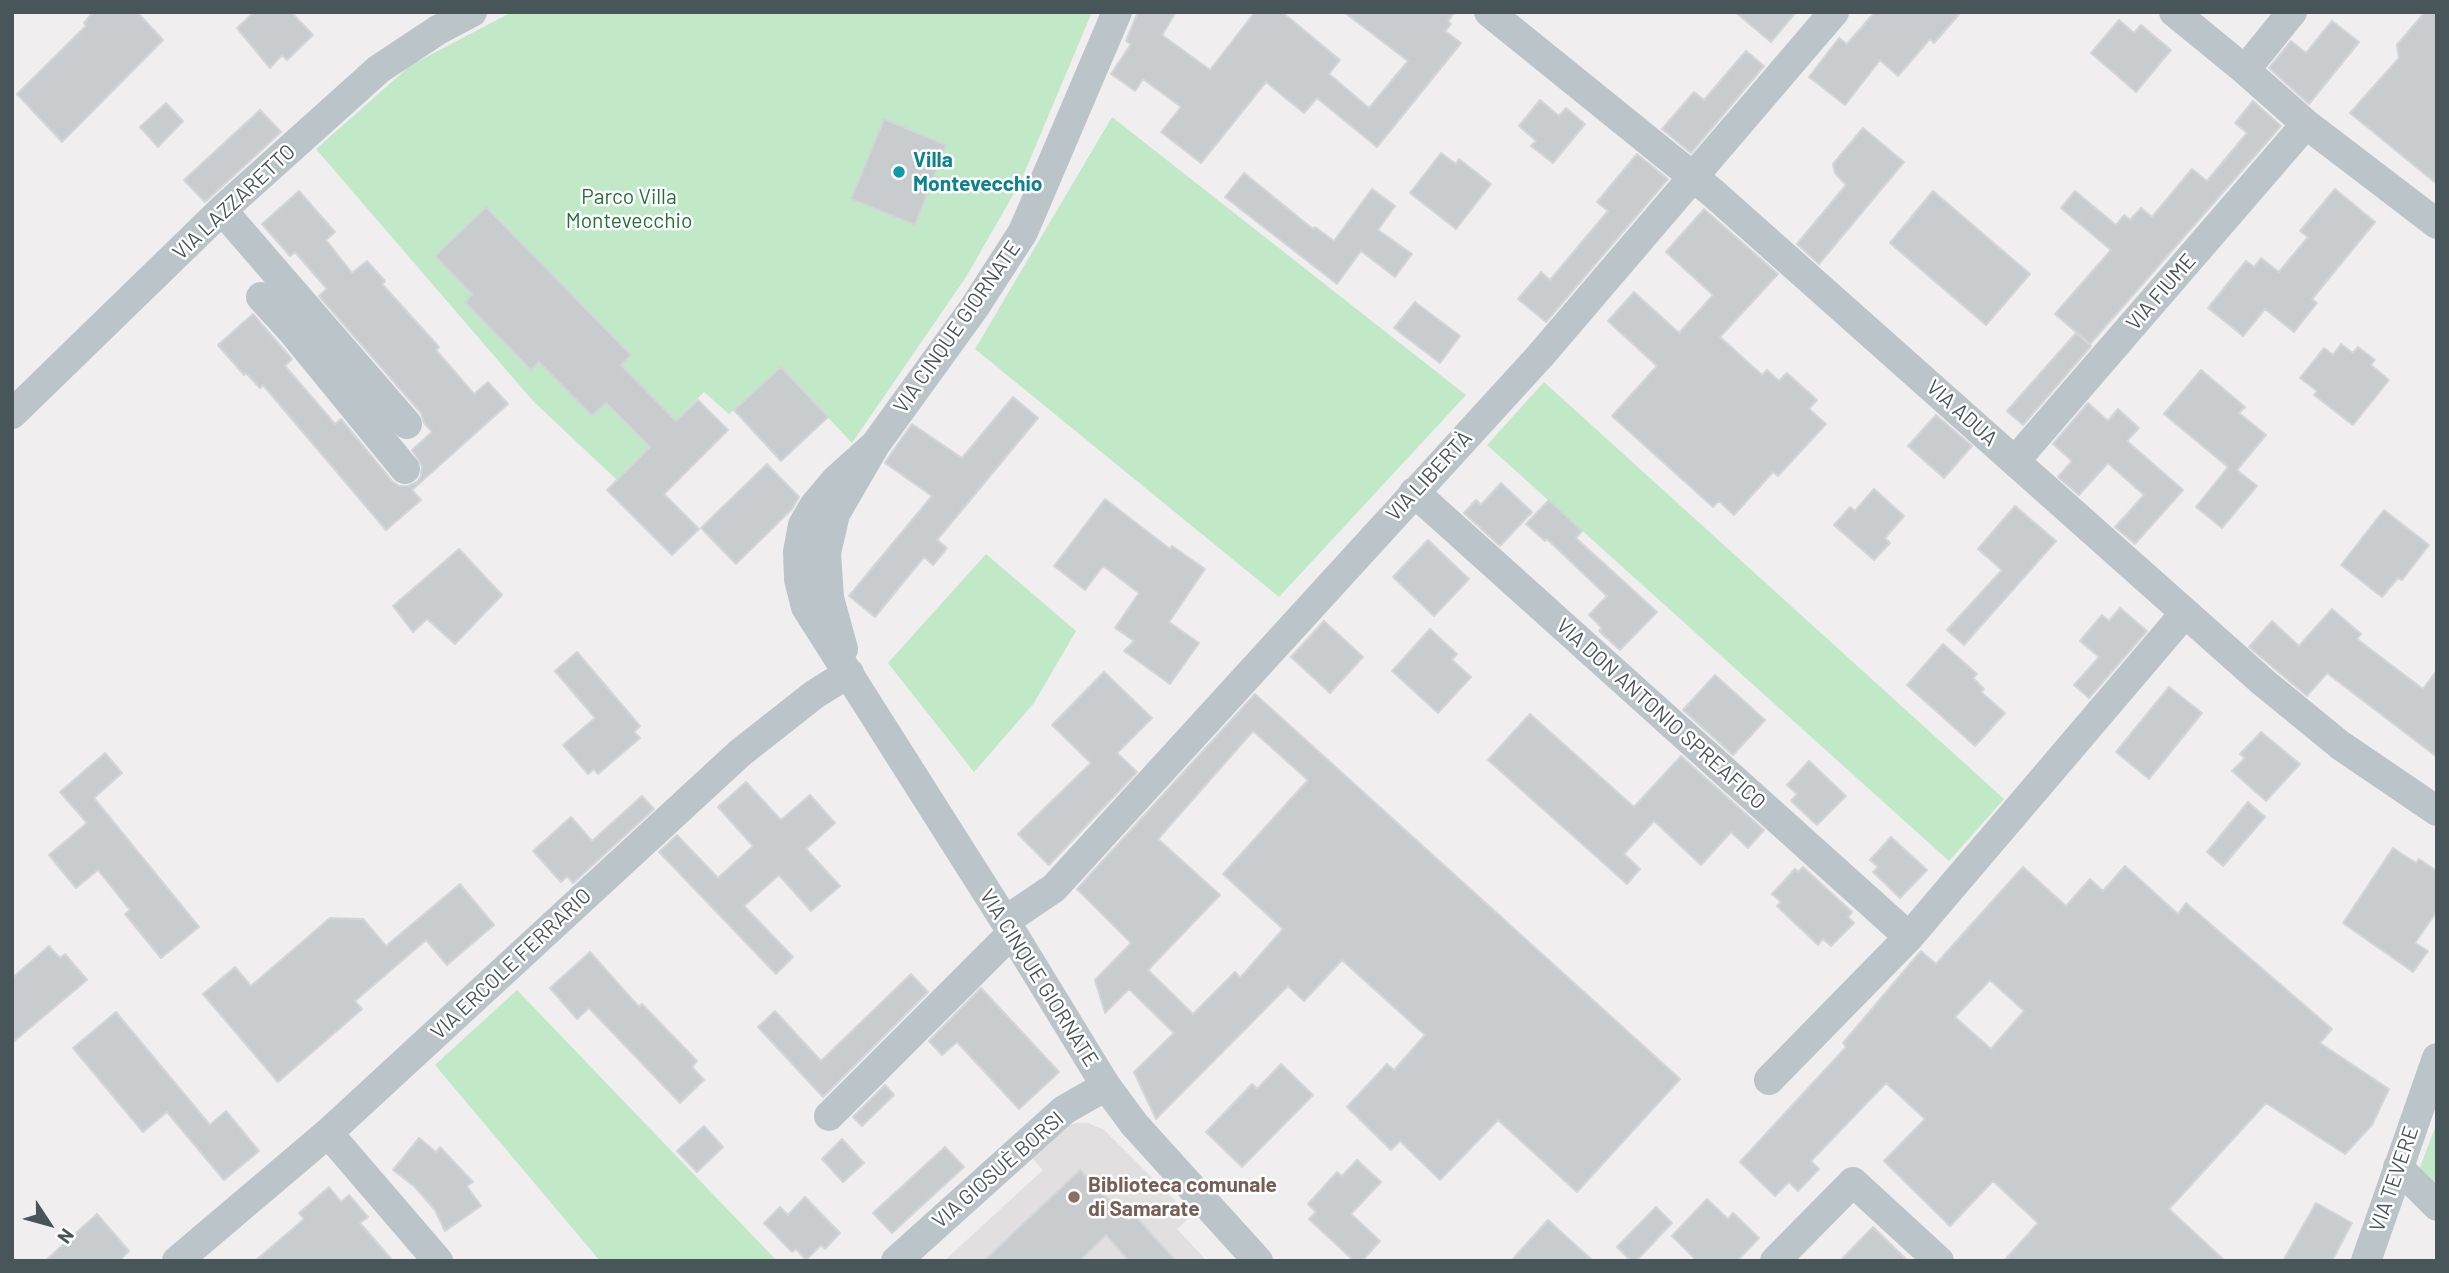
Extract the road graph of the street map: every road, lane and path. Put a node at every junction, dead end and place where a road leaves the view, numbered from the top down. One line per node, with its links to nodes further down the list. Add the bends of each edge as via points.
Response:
1 (472, 12): 10 (street, VIA LAZZARETTO, via 379,69)
2 (1117, 12): 19 (street, VIA CINQUE GIORNATE, via 1023,232 875,445 836,480 803,525 798,552 806,607)
3 (1489, 12): 9 (street, VIA ADUA)
4 (1834, 12): 9 (street, VIA LIBERTÀ)
5 (2174, 12): 7 (street)
6 (2292, 12): 7 (street)
7 (2245, 70): 8 (street)
8 (2306, 124): 11 (street); 15 (street, VIA FIUME)
9 (1694, 176): 15 (street, VIA ADUA); 17 (street, VIA LIBERTÀ, via 1540,356)
10 (222, 211): 13 (street, VIA LAZZARETTO); 14 (street)
11 (2437, 224)
12 (261, 297): 16 (street)
13 (12, 414)
14 (407, 424)
15 (2015, 461): 18 (street, VIA ADUA)
16 (405, 469)
17 (1414, 492): 21 (street, VIA LIBERTÀ, via 1054,888); 22 (street, VIA DON ANTONIO SPREAFICO)
18 (2185, 613): 20 (street, VIA ADUA, via 2340,744); 22 (street)
19 (849, 673): 21 (street, VIA CINQUE GIORNATE); 27 (street, VIA ERCOLE FERRARIO, via 740,753)
20 (2437, 811)
21 (1009, 927): 25 (street, VIA CINQUE GIORNATE); 26 (street, VIA LIBERTÀ)
22 (1909, 937): 24 (street)
23 (2437, 1058): 28 (street, VIA TEVERE)
24 (1769, 1080)
25 (1106, 1086): 32 (street, VIA GIOSUÈ BORSI, via 1064,1110); 33 (street, VIA CINQUE GIORNATE, via 1133,1124)
26 (829, 1116)
27 (328, 1133): 30 (street, VIA ERCOLE FERRARIO); 31 (street)
28 (2398, 1167): 29 (street); 36 (street, VIA TEVERE)
29 (2437, 1206)
30 (177, 1261)
31 (438, 1261)
32 (896, 1261)
33 (1258, 1261)
34 (1775, 1261): 35 (street, via 1853,1182)
35 (1939, 1261)
36 (2366, 1261)

